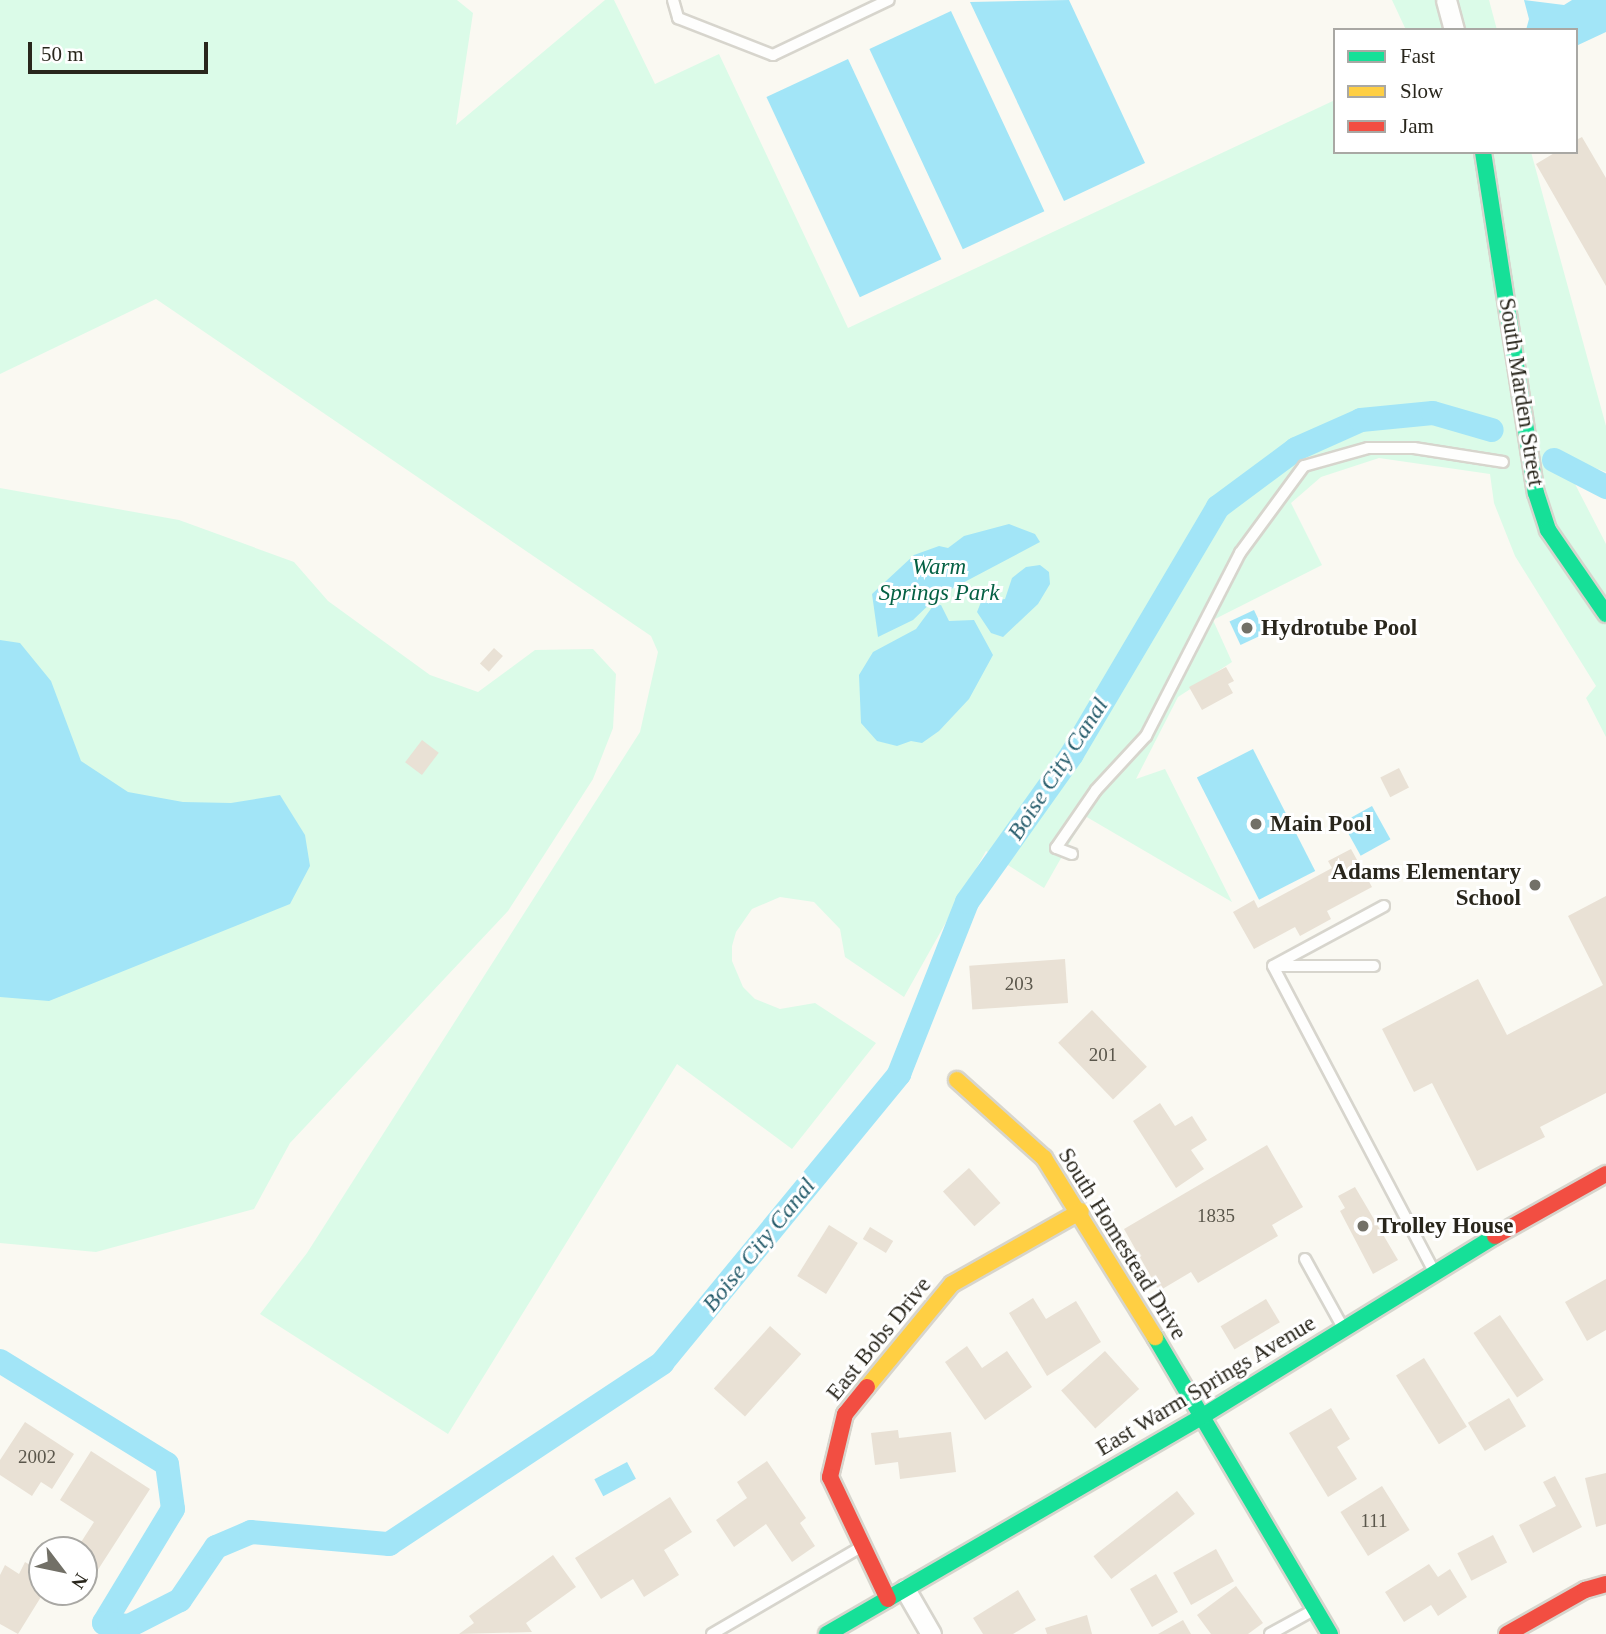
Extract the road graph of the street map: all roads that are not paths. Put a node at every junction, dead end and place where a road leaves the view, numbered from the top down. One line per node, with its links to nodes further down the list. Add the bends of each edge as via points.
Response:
1 (673, 0): 2 (lane, via 678,18 773,55)
2 (890, 0)
3 (1446, 0): 4 (street)
4 (1453, 28)
5 (1483, 154): 7 (street, South Marden Street, via 1536,493 1548,530)
6 (1503, 462): 8 (lane, via 1414,447 1368,448 1304,466 1240,553 1146,736 1096,790 1056,848)
7 (1606, 614)
8 (1072, 854)
9 (1384, 906): 10 (lane)
10 (1273, 965): 11 (lane); 16 (lane)
11 (1374, 966)
12 (957, 1080): 14 (street, South Homestead Drive, via 1044,1157)
13 (1606, 1174): 16 (street, East Warm Springs Avenue)
14 (1081, 1211): 18 (street, South Homestead Drive); 19 (street, East Bobs Drive, via 952,1284 845,1414 830,1477)
15 (1305, 1259): 17 (lane)
16 (1434, 1274): 17 (street, East Warm Springs Avenue)
17 (1344, 1329): 18 (street, East Warm Springs Avenue)
18 (1201, 1417): 21 (street, East Warm Springs Avenue); 22 (street, South Homestead Drive)
19 (861, 1546): 21 (street, East Bobs Drive); 23 (lane)
20 (1606, 1584): 28 (street, via 1585,1590)
21 (897, 1594): 24 (street, East Warm Springs Avenue); 25 (street)
22 (1316, 1609): 26 (lane); 27 (street, South Homestead Drive)
23 (712, 1634)
24 (827, 1634)
25 (931, 1634)
26 (1270, 1634)
27 (1330, 1634)
28 (1507, 1634)

